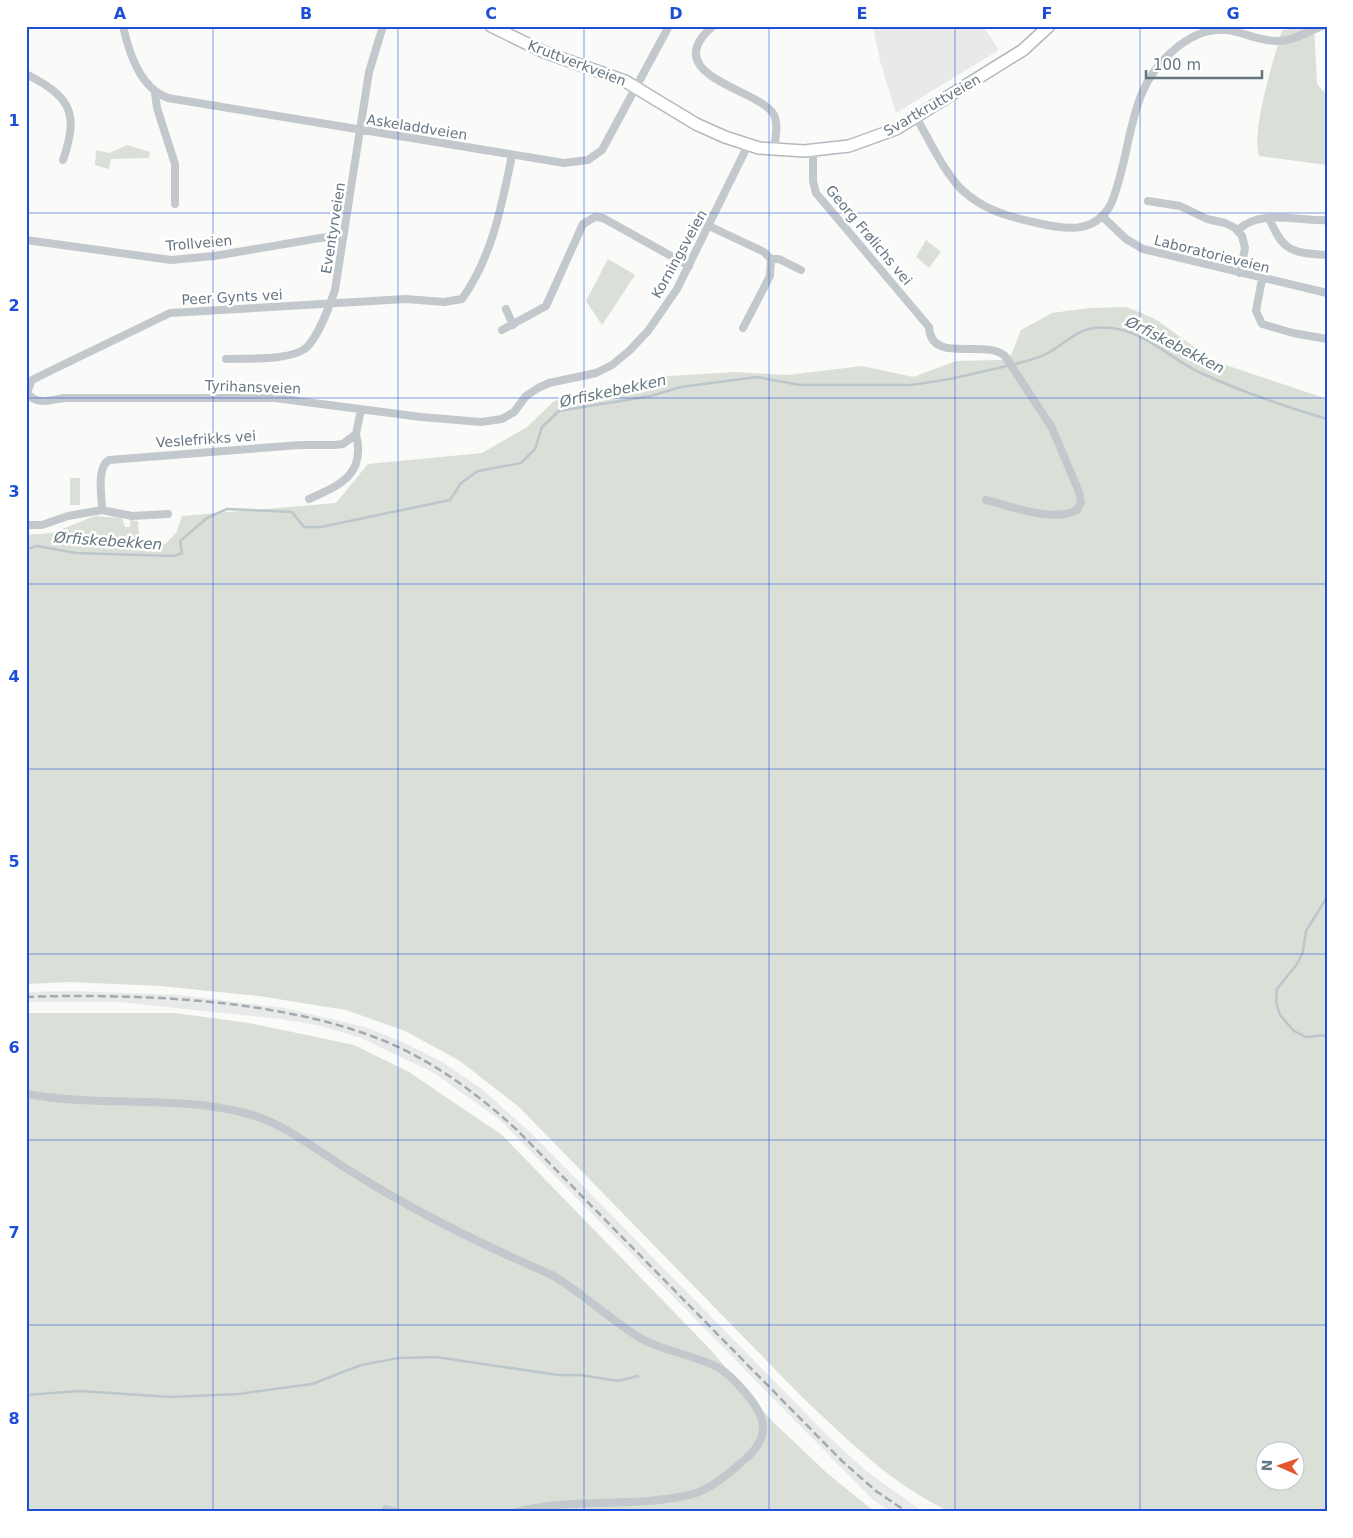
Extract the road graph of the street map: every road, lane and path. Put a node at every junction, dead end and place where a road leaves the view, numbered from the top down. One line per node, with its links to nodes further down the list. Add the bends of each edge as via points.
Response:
1 (123, 26): 10 (street, via 138,69)
2 (383, 26): 12 (street, Eventyrveien, via 371,64)
3 (491, 26): 9 (street, Kruttverkveien, via 544,52)
4 (669, 26): 9 (street, Askeladdveien)
5 (713, 26): 14 (street, via 698,44 700,66 711,76 771,111 776,125)
6 (1049, 26): 11 (street, Svartkruttveien, via 1023,50)
7 (1323, 26): 20 (street, via 1280,41 1237,31 1208,31 1187,40 1168,55 1154,69 1142,90 1117,187)
8 (26, 74): 17 (street, via 55,90 66,105 70,122)
9 (636, 87): 13 (street, Svartkruttveien, via 706,129); 16 (street, Askeladdveien, via 607,144 593,158 564,163)
10 (155, 93): 12 (street, Askeladdveien); 19 (street, via 175,164)
11 (916, 118): 15 (street, Svartkruttveien, via 884,135 856,144); 20 (street, via 956,183 975,201 990,209 1013,218 1064,229 1087,226)
12 (360, 130): 16 (street, Askeladdveien); 25 (street, Eventyrveien)
13 (748, 145): 14 (street, Svartkruttveien); 23 (street, Korningsveien)
14 (774, 150): 15 (street, Svartkruttveien)
15 (813, 151): 46 (street, Georg Frølichs vei, via 816,193 929,327 932,338 945,348 990,348 1005,356 1052,428 1081,502 1077,510 1062,514 1024,511)
16 (512, 155): 34 (street, Peer Gynts vei, via 490,246 462,300 406,299)
17 (63, 160)
18 (1148, 201): 24 (street, via 1184,207 1207,220 1225,222)
19 (174, 204)
20 (1102, 217): 31 (street, Laboratorieveien, via 1126,240 1143,249)
21 (1269, 218): 22 (street); 24 (street, via 1251,220); 27 (street, via 1285,245 1301,252)
22 (1327, 220)
23 (709, 226): 28 (street, via 764,252); 29 (street, Korningsveien)
24 (1238, 230): 31 (street, via 1245,248)
25 (344, 236): 26 (street, Trollveien, via 171,260); 34 (street, Eventyrveien)
26 (26, 240)
27 (1327, 255)
28 (771, 259): 30 (street, via 779,259); 37 (street, via 770,276)
29 (689, 266): 36 (street, via 603,218 595,217 583,224 546,306); 43 (street, Korningsveien, via 648,331 612,365 579,378 549,383 526,396 514,412 502,419)
30 (801, 270)
31 (1240, 273): 32 (street, Laboratorieveien)
32 (1262, 279): 33 (street, Laboratorieveien); 39 (street, via 1256,311 1262,324)
33 (1327, 294)
34 (330, 304): 40 (street, Eventyrveien, via 306,348 285,356); 41 (street, Peer Gynts vei, via 166,314 32,380)
35 (506, 309): 36 (street)
36 (513, 325): 38 (street)
37 (743, 328)
38 (502, 330)
39 (1327, 339)
40 (226, 359)
41 (27, 392): 42 (street, Tyrihansveien, via 32,400 37,401 64,398 275,398)
42 (361, 409): 43 (street, Tyrihansveien); 44 (street)
43 (481, 422)
44 (356, 434): 45 (street, via 359,458 356,468 329,490); 47 (street, Veslefrikks vei, via 343,444 109,460 104,463 102,473)
45 (309, 499)
46 (986, 500)
47 (102, 510): 48 (street, via 132,516); 49 (street, via 42,526)
48 (168, 514)
49 (26, 525)
50 (26, 1094): 53 (street, via 83,1101 214,1107 264,1119 289,1131 423,1215 552,1275 644,1340 721,1369 734,1379 761,1413 764,1428 758,1446 704,1490 656,1500 556,1503)
51 (386, 1509): 52 (street)
52 (396, 1512)
53 (516, 1512)

